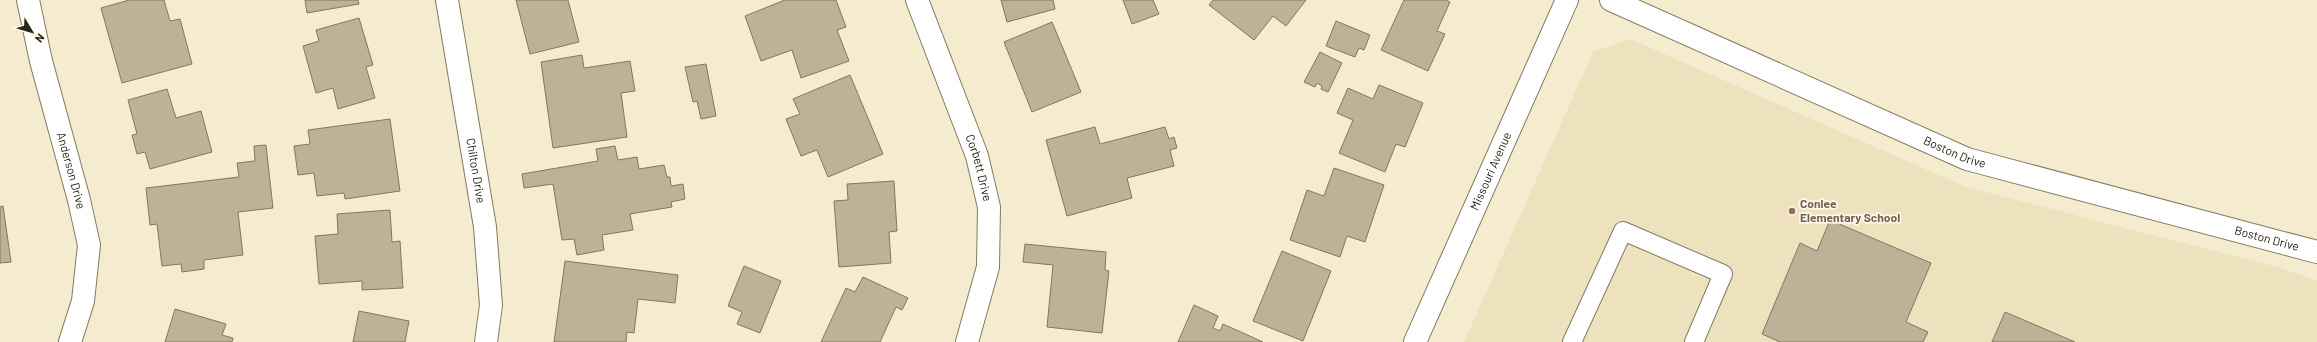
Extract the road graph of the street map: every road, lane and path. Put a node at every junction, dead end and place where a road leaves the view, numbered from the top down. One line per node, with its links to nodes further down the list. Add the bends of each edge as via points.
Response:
1 (28, 0): 7 (street, Anderson Drive, via 41,61 89,245 83,301)
2 (447, 0): 8 (street, Chilton Drive, via 485,228 491,305)
3 (916, 0): 9 (street, Corbett Drive, via 977,156 989,207 988,267)
4 (1567, 0): 10 (street, Missouri Avenue)
5 (1611, 0): 6 (street, Boston Drive, via 1967,160)
6 (2317, 252)
7 (70, 342)
8 (486, 342)
9 (967, 342)
10 (1414, 342)
11 (1572, 342): 12 (lane, via 1623,231 1723,274)
12 (1694, 342)

